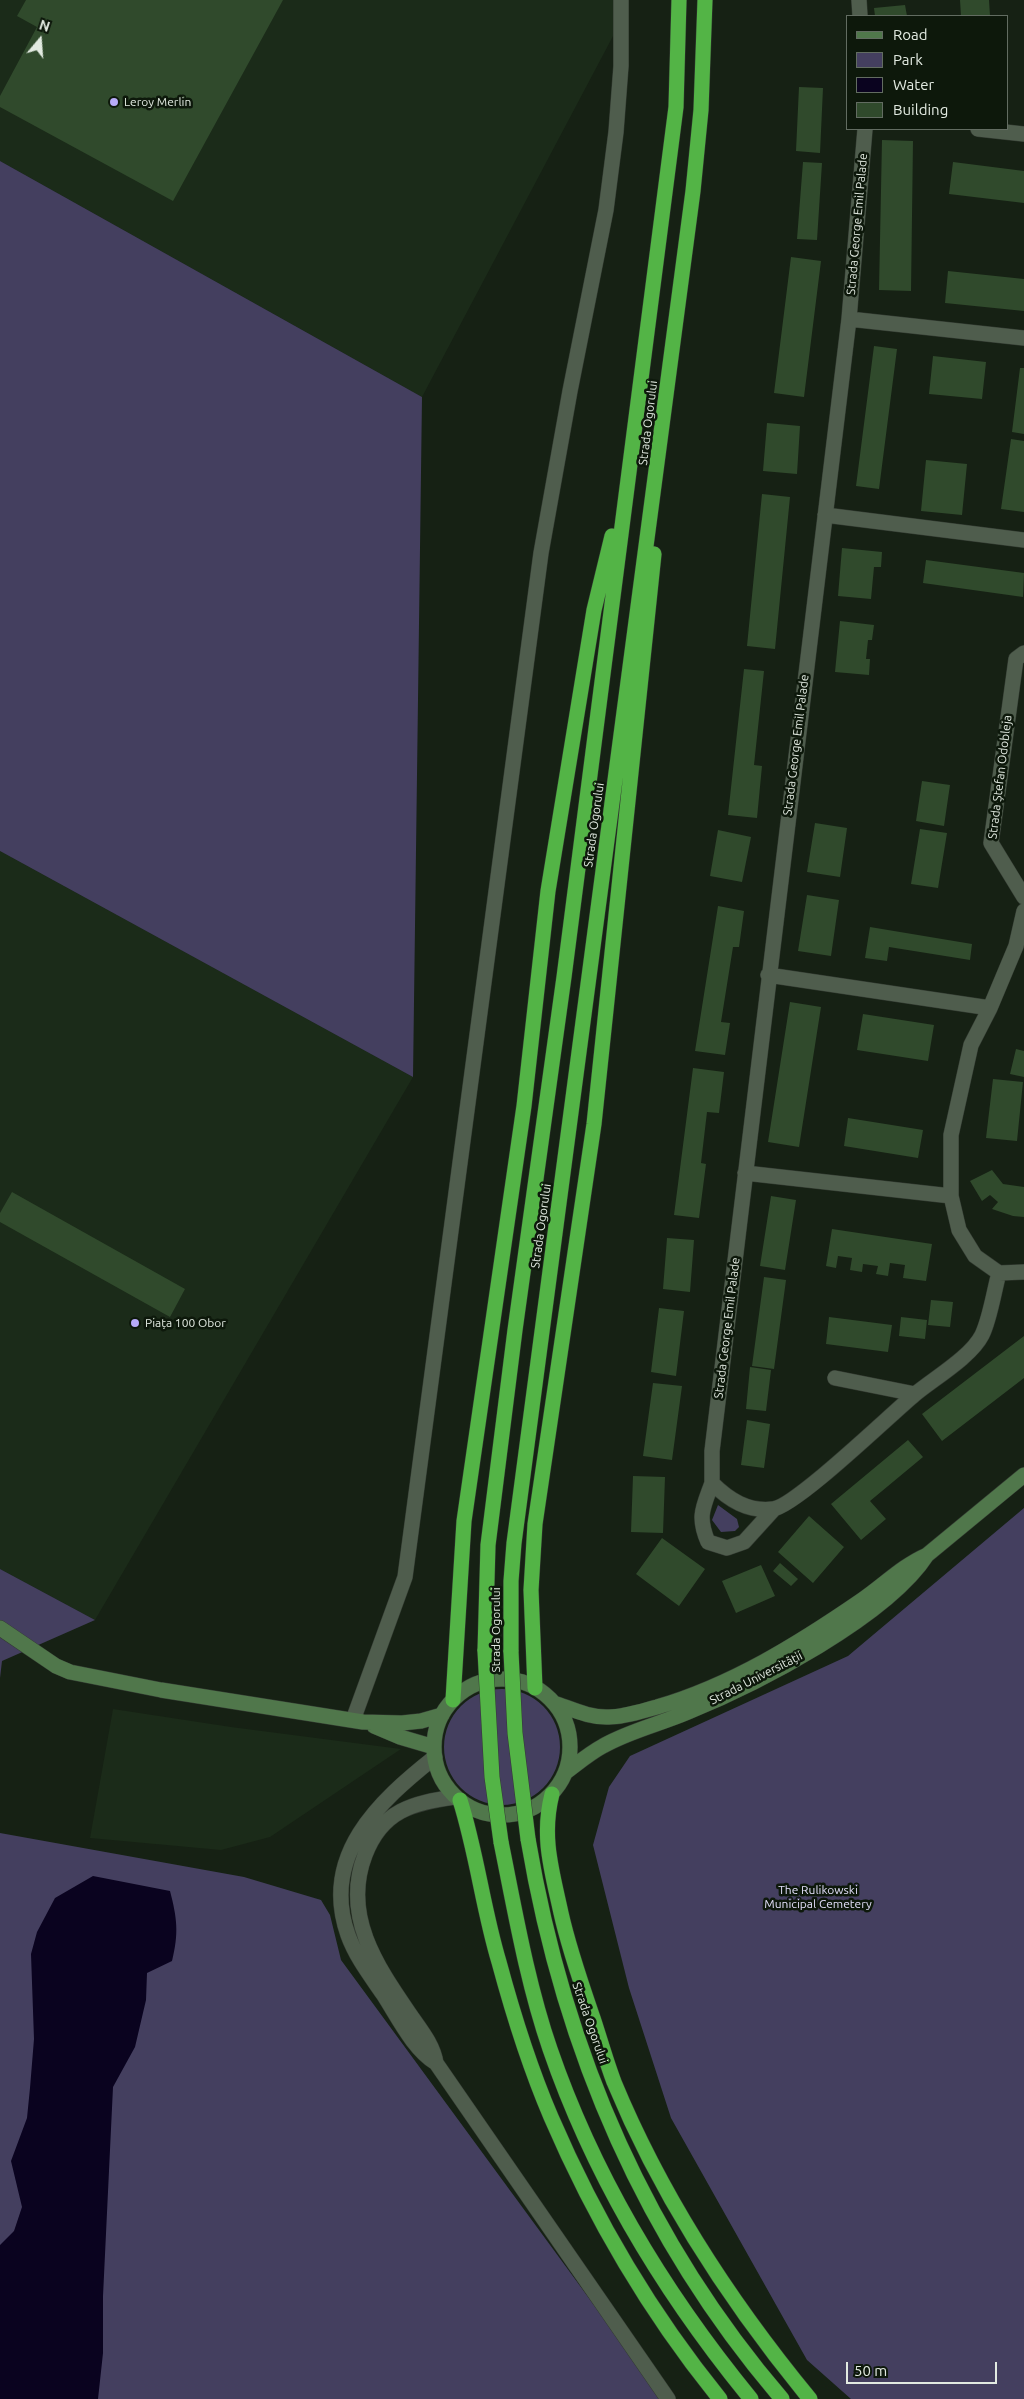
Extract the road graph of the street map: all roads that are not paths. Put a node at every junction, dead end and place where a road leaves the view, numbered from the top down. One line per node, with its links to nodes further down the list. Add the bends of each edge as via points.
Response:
1 (621, 0): 35 (street, via 617,123 606,210 541,554 405,1577)
2 (679, 0): 11 (highway, Strada Ogorului, via 676,107)
3 (705, 0): 13 (highway, Strada Ogorului, via 701,110 693,191)
4 (859, 0): 5 (street)
5 (860, 15)
6 (865, 130): 9 (street, Strada George Emil Palade)
7 (987, 130): 8 (street)
8 (1024, 134)
9 (849, 319): 10 (street); 12 (street, Strada George Emil Palade)
10 (1024, 338)
11 (623, 515): 32 (highway, via 612,535 594,610 548,890 524,1106 464,1521); 43 (highway, Strada Ogorului, bridge, via 488,1545 485,1651 492,1777 519,1932 550,2048 586,2139 631,2226 681,2309)
12 (825, 515): 14 (street); 18 (street, Strada George Emil Palade)
13 (650, 522): 31 (highway, via 654,545 653,575 603,1048 535,1524 531,1590); 44 (highway, Strada Ogorului, bridge, via 514,1543 511,1652 515,1733 538,1899 574,2029 616,2138 655,2217 695,2282 749,2360)
14 (1024, 540)
15 (1024, 653): 16 (street, Strada Ștefan Odobleja, via 1016,658 991,843)
16 (1024, 897)
17 (1024, 911): 19 (street, via 1016,946)
18 (768, 975): 19 (street); 20 (street, Strada George Emil Palade)
19 (990, 1008): 21 (street, via 971,1045 959,1094 951,1135)
20 (745, 1173): 21 (street); 27 (street, Strada George Emil Palade, via 712,1451)
21 (951, 1196): 23 (street, via 958,1230 975,1256)
22 (1024, 1272): 23 (street)
23 (999, 1273): 25 (street, Strada George Emil Palade, via 982,1335 968,1351)
24 (835, 1378): 25 (street)
25 (915, 1394): 28 (street, Strada George Emil Palade, via 799,1495)
26 (1024, 1475): 29 (main road, Strada Universității)
27 (712, 1484): 28 (street, via 727,1498 747,1507); 28 (street, Strada George Emil Palade, via 701,1525 708,1542 727,1548 744,1542)
28 (774, 1509)
29 (927, 1555): 33 (main road, Strada Universității, via 911,1562 863,1599 783,1652 688,1698 610,1717 594,1716); 37 (main road, Strada Universității, via 917,1571 869,1612 797,1659 690,1712 605,1745)
30 (0, 1628): 35 (main road, via 40,1657 70,1672)
31 (535, 1688): 32 (main road, via 501,1679 475,1686); 33 (main road)
32 (453, 1700): 34 (main road)
33 (554, 1703): 37 (main road, via 570,1736)
34 (442, 1715): 35 (main road, via 402,1723); 36 (main road, via 436,1730)
35 (358, 1721): 36 (main road)
36 (434, 1752): 39 (main road, via 439,1772); 40 (street, via 365,1822 348,1852 342,1876 342,1900 343,1918 359,1958 425,2056)
37 (566, 1772): 38 (main road)
38 (552, 1794): 39 (main road, via 524,1812 507,1815 482,1812); 45 (highway, via 546,1816 551,1866 569,1949 614,2081 642,2143 691,2233 741,2310)
39 (458, 1798): 40 (street, via 418,1802 396,1814 374,1838 358,1879 356,1905 365,1937 392,1988 434,2050); 42 (highway, via 476,1856 498,1961 550,2116 621,2255 660,2318)
40 (436, 2063): 41 (street)
41 (668, 2399)
42 (720, 2399)
43 (751, 2399)
44 (782, 2399)
45 (810, 2399)

